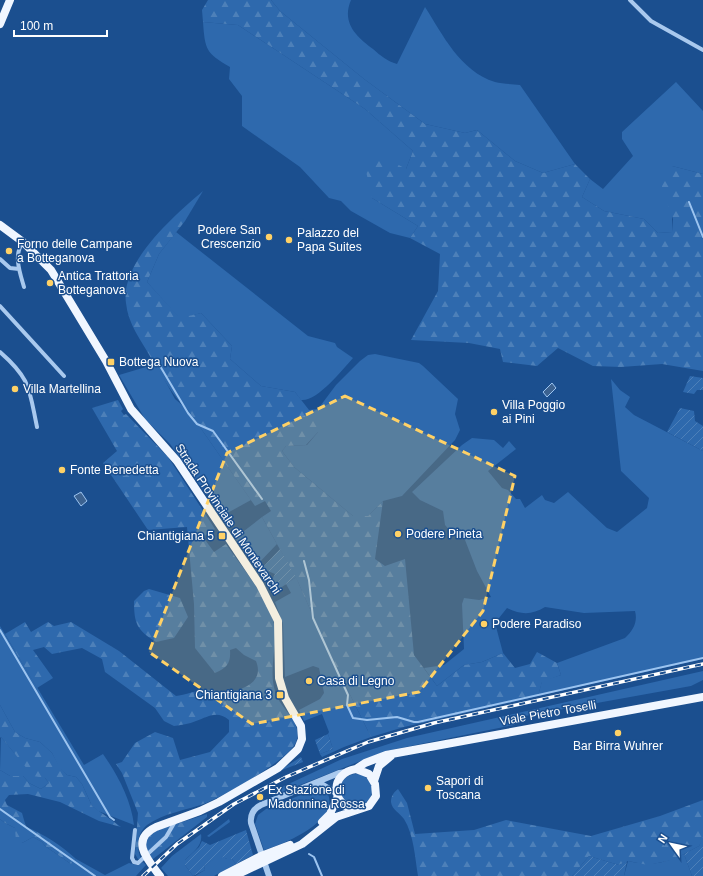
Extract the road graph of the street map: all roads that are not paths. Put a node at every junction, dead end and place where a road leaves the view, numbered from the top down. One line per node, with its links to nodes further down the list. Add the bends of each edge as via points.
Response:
1 (10, 0): 3 (main road)
2 (630, 0): 4 (street, via 651,21)
3 (0, 24)
4 (703, 50)
5 (0, 225): 6 (main road, Strada Provinciale di Montevarchi)
6 (23, 242): 8 (street, via 18,251); 22 (main road, Strada Provinciale di Montevarchi, via 54,274 106,361 131,409 177,461 260,585 278,621 280,684 301,726 299,748 288,760 268,774 214,804)
7 (0, 259): 8 (street, via 10,268)
8 (19, 269): 9 (street)
9 (24, 287)
10 (0, 306): 12 (street)
11 (0, 352): 13 (street, via 26,380)
12 (64, 376)
13 (37, 427)
14 (703, 697): 15 (main road, Viale Pietro Toselli)
15 (397, 753): 16 (main road, Viale Pietro Toselli, via 380,757); 18 (main road, Viale Pietro Toselli, via 380,764)
16 (356, 770): 17 (main road, Viale Pietro Toselli); 18 (main road, via 367,773)
17 (346, 772): 19 (street); 20 (main road, via 338,781)
18 (374, 781): 21 (main road, Viale Pietro Toselli, via 374,800 367,808)
19 (303, 789): 20 (street, via 320,784); 27 (street, via 256,807 251,816 251,823)
20 (337, 796): 21 (main road, via 344,807); 25 (main road, via 329,815 306,836)
21 (355, 810): 26 (main road, Viale Pietro Toselli, via 334,818 302,844)
22 (177, 819): 23 (street, via 166,836 141,862 136,863 132,860); 24 (main road, Strada Provinciale di Montevarchi, via 151,829 143,841 144,855)
23 (135, 830)
24 (160, 876)
25 (222, 876)
26 (234, 876)
27 (269, 876)

